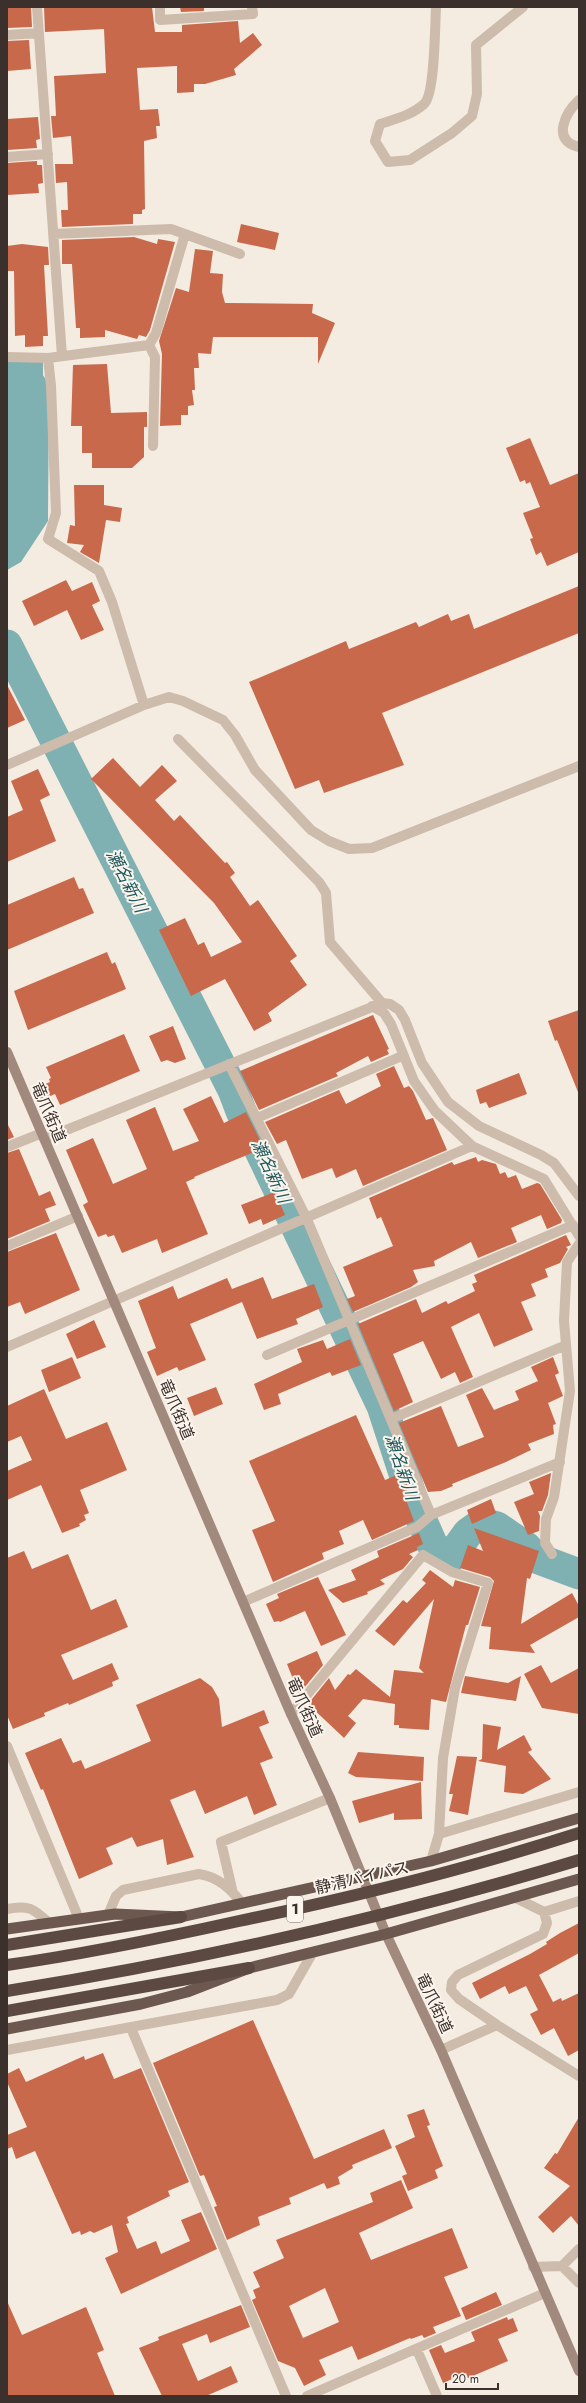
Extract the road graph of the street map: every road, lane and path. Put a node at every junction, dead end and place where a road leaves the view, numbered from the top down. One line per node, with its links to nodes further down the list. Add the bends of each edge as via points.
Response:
1 (38, 7): 6 (street)
2 (160, 7): 3 (street, via 160,20 253,14)
3 (252, 7)
4 (436, 7): 5 (street, via 432,84 426,103 413,112 380,124 375,141 388,162 410,160 452,133 472,116 478,94 476,45)
5 (523, 7)
6 (39, 33): 7 (street); 10 (street)
7 (7, 35)
8 (579, 100): 9 (street, via 564,118 563,131 568,142)
9 (579, 147)
10 (48, 154): 11 (street); 12 (street)
11 (7, 157)
12 (53, 234): 13 (street, via 171,229); 16 (street)
13 (185, 234): 14 (street); 15 (street, via 156,333)
14 (240, 254)
15 (149, 345): 16 (street); 19 (street, via 155,357)
16 (62, 356): 18 (street)
17 (7, 357): 18 (street)
18 (48, 358): 20 (street, via 56,513 48,539 99,571 112,602)
19 (153, 446)
20 (144, 705): 22 (street); 23 (street, via 169,697 223,720 235,735 255,770 311,830 349,849 372,848)
21 (178, 739): 24 (street, via 320,882 326,893 330,942)
22 (7, 765)
23 (579, 766)
24 (382, 1003): 25 (street); 33 (street, via 390,1004 399,1010 422,1063 448,1102 479,1126 554,1163)
25 (372, 1006): 27 (street, via 384,1013 391,1024); 28 (street)
26 (7, 1052): 30 (main road, 竜爪街道)
27 (402, 1056): 29 (street); 31 (street, via 414,1081 435,1111)
28 (229, 1064): 29 (street); 30 (street)
29 (257, 1118): 35 (street)
30 (43, 1136): 32 (street); 34 (main road, 竜爪街道)
31 (472, 1146): 35 (street); 36 (street, via 544,1179)
32 (7, 1148)
33 (579, 1196)
34 (78, 1216): 39 (street); 40 (main road, 竜爪街道)
35 (306, 1217): 40 (street); 41 (street)
36 (573, 1225): 37 (street); 41 (street)
37 (579, 1236)
38 (579, 1244): 42 (street, via 567,1262 564,1321)
39 (7, 1246)
40 (114, 1300): 43 (street); 49 (main road, 竜爪街道)
41 (350, 1321): 44 (street); 45 (street)
42 (566, 1345): 45 (street); 46 (street, via 570,1391)
43 (7, 1347)
44 (267, 1355)
45 (391, 1419): 47 (street)
46 (560, 1462): 47 (street); 48 (street, via 554,1497 546,1519 545,1543)
47 (431, 1515): 49 (street, via 417,1526)
48 (552, 1554)
49 (243, 1602): 50 (main road, 竜爪街道)
50 (291, 1714): 53 (main road, 竜爪街道); 56 (street, via 423,1555 452,1572 488,1583 455,1688 443,1758)
51 (7, 1746): 69 (street)
52 (579, 1792): 56 (street)
53 (330, 1798): 59 (main road, 竜爪街道); 61 (street, via 221,1842)
54 (579, 1818): 58 (highway, 1)
55 (579, 1833): 75 (highway, 静清バイパス / 1, bridge, via 381,1890 186,1933 65,1957)
56 (439, 1834): 58 (street)
57 (579, 1860): 77 (highway, 1, bridge, via 412,1907 292,1937)
58 (431, 1861): 59 (highway, 1)
59 (363, 1877): 64 (highway, 1); 72 (main road, 竜爪街道)
60 (579, 1879): 62 (highway)
61 (232, 1889): 64 (street); 67 (street, via 210,1876 199,1874 123,1890 116,1896)
62 (516, 1898): 66 (street); 72 (highway)
63 (579, 1901): 66 (street)
64 (242, 1904): 68 (highway, 1)
65 (7, 1909): 70 (street, via 25,1906 36,1911)
66 (544, 1912): 79 (street, via 547,1924 542,1934 458,1975 452,1982 450,1990 458,1999)
67 (108, 1915): 68 (highway, 1); 69 (highway, 1)
68 (181, 1918): 73 (highway, 1)
69 (79, 1919): 70 (highway, 1)
70 (49, 1923): 71 (highway, 1)
71 (7, 1929)
72 (386, 1934): 74 (highway); 83 (main road, 竜爪街道)
73 (7, 1945)
74 (313, 1952): 76 (highway); 80 (street, via 289,1994 277,2000)
75 (7, 1965)
76 (249, 1968): 78 (highway, via 75,2001); 81 (highway, via 187,1992 141,2004)
77 (7, 1991)
78 (7, 2011)
79 (497, 2025): 83 (street); 84 (street)
80 (131, 2028): 82 (street); 92 (street)
81 (7, 2029)
82 (7, 2050)
83 (441, 2050): 87 (main road, 竜爪街道)
84 (579, 2076)
85 (579, 2249): 86 (street)
86 (562, 2266): 87 (street); 88 (street)
87 (533, 2267): 89 (main road, 竜爪街道)
88 (579, 2283)
89 (545, 2294): 90 (street); 91 (main road, 竜爪街道)
90 (417, 2350): 93 (street); 94 (street)
91 (579, 2371)
92 (286, 2396)
93 (307, 2396)
94 (437, 2396)

